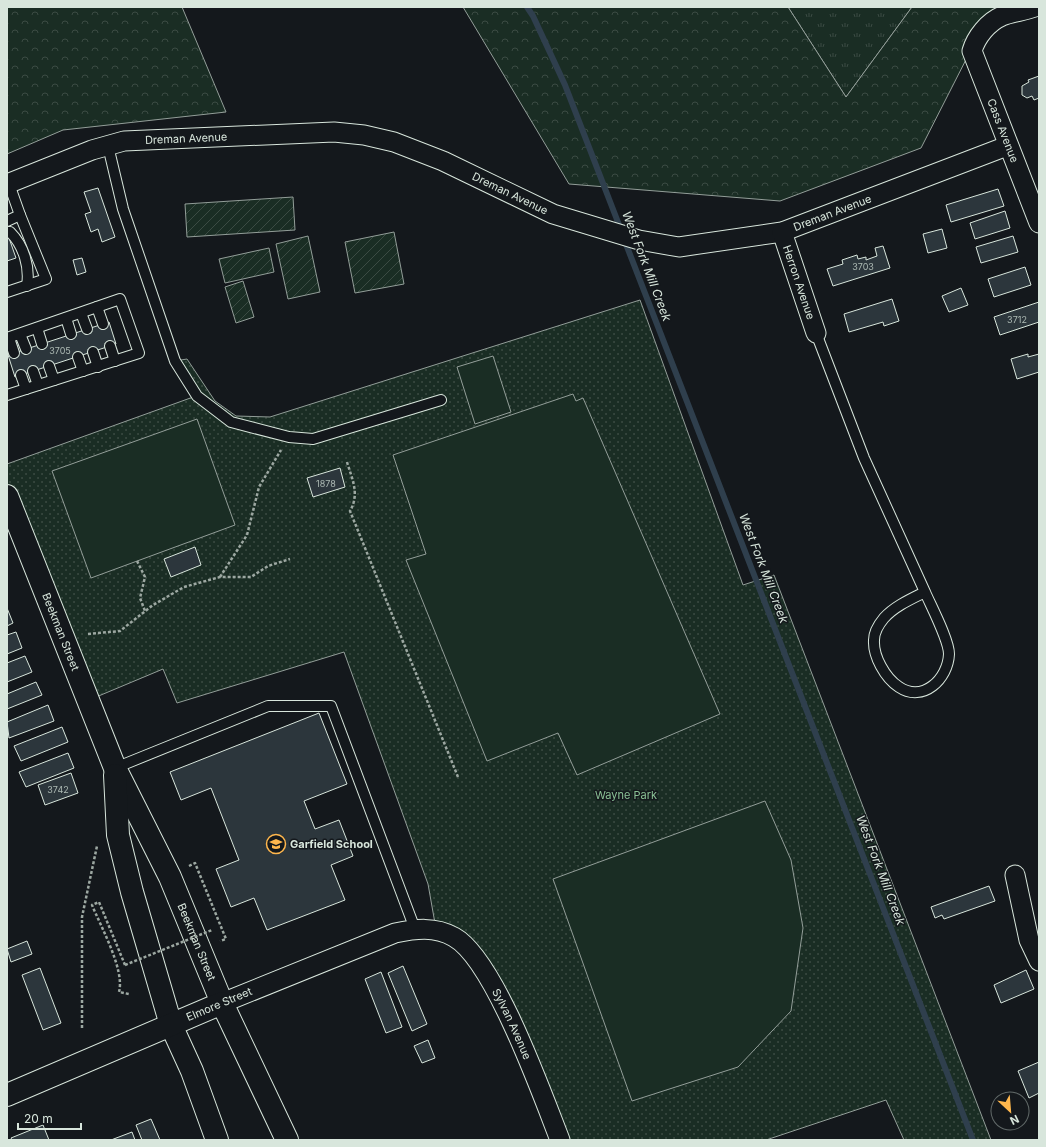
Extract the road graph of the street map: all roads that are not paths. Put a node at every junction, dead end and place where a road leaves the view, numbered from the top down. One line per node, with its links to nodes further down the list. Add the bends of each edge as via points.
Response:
1 (1035, 7): 3 (street, Cass Avenue, via 1001,16 988,25 977,38 972,50)
2 (108, 146): 4 (street, Dreman Avenue); 9 (street, Dreman Avenue, via 124,141 156,139 334,132 364,135 394,142 443,160 553,214 645,241 678,246); 38 (lane, via 123,210 175,361 197,396 230,422 289,437 313,439)
3 (1008, 146): 7 (street, Cass Avenue); 9 (street, Dreman Avenue)
4 (8, 184): 5 (lane)
5 (20, 215): 6 (lane); 10 (lane, via 46,279)
6 (7, 220)
7 (1039, 223)
8 (7, 232): 10 (lane, via 16,238 25,258 29,272)
9 (782, 232): 18 (street, Herron Avenue)
10 (27, 286): 11 (lane)
11 (7, 292)
12 (97, 307): 13 (lane); 15 (lane); 28 (lane, via 120,300 139,353)
13 (81, 313): 14 (lane); 17 (lane)
14 (66, 318): 16 (lane); 20 (lane)
15 (103, 324)
16 (37, 328): 19 (lane); 22 (lane)
17 (87, 329)
18 (816, 333): 40 (lane, via 864,458)
19 (20, 334): 21 (lane); 24 (lane)
20 (71, 334)
21 (8, 338): 26 (lane)
22 (42, 344)
23 (110, 346): 28 (lane)
24 (26, 349)
25 (93, 352): 30 (lane)
26 (14, 353)
27 (78, 357): 32 (lane)
28 (115, 361): 30 (lane)
29 (50, 366): 34 (lane)
30 (98, 366): 32 (lane)
31 (33, 371): 35 (lane)
32 (83, 371): 34 (lane)
33 (21, 375): 36 (lane)
34 (54, 380): 35 (lane)
35 (38, 385): 36 (lane)
36 (26, 390): 37 (lane)
37 (7, 396)
38 (441, 400)
39 (7, 496): 41 (main road, Beekman Street)
40 (925, 592): 40 (lane, via 949,653 947,666 937,684 917,692 899,687 885,673 879,662 874,640 876,630 892,610)
41 (115, 768): 44 (lane, via 268,706 331,706); 46 (main road, Beekman Street, via 170,877); 47 (main road, Beekman Street, via 118,835)
42 (1015, 875): 45 (street, via 1029,940)
43 (436, 929): 44 (street, Elmore Street); 51 (street, Sylvan Avenue, via 454,936 475,955 523,1046)
44 (415, 930): 46 (street, Elmore Street, via 394,933)
45 (1039, 961)
46 (222, 1003): 47 (main road, Elmore Street); 50 (main road, Beekman Street)
47 (171, 1025): 48 (main road, Elmore Street); 49 (main road, Beekman Street, via 192,1071)
48 (7, 1095)
49 (217, 1140)
50 (287, 1140)
51 (560, 1140)

